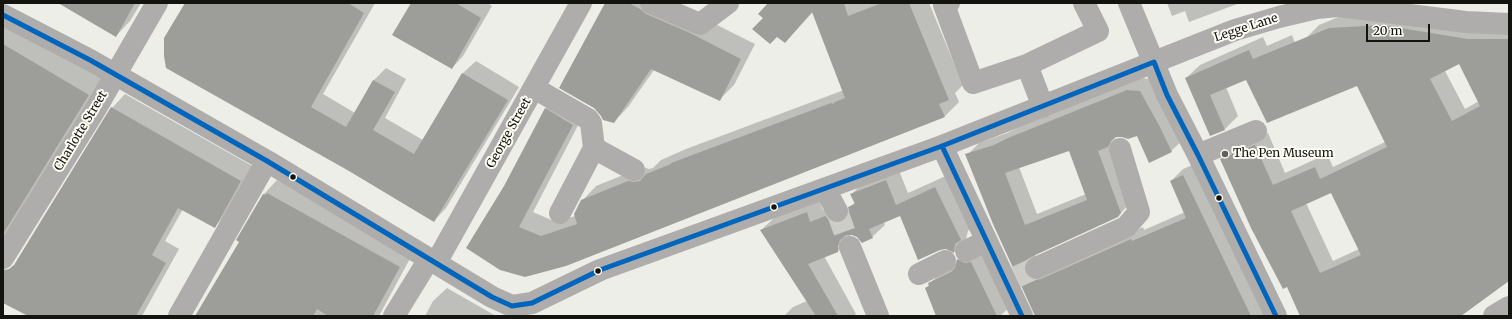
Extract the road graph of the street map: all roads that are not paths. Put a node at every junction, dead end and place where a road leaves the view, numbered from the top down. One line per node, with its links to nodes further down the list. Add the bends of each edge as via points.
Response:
1 (158, 3): 14 (street, Charlotte Street)
2 (581, 3): 15 (street, George Street)
3 (651, 3): 4 (street, via 700,24)
4 (728, 3)
5 (949, 3): 13 (street, via 944,5 973,83)
6 (1084, 3): 13 (street, via 1098,31)
7 (1129, 3): 12 (street)
8 (1376, 7): 9 (street, Legge Lane); 11 (street, Legge Lane, via 1466,22)
9 (1288, 8): 12 (street, Legge Lane)
10 (3, 15): 14 (street, Legge Lane)
11 (1509, 24)
12 (1154, 62): 16 (street, Legge Lane); 21 (street, via 1167,95)
13 (1027, 65): 16 (street)
14 (115, 75): 22 (street, Legge Lane); 30 (street, Charlotte Street)
15 (534, 88): 19 (street, via 588,119 591,123); 31 (street, George Street)
16 (1043, 107): 18 (street, Legge Lane)
17 (1256, 131): 21 (street)
18 (942, 146): 24 (street, Legge Lane); 27 (street)
19 (594, 148): 23 (street); 26 (street)
20 (1120, 149): 33 (street, via 1139,212 1126,227)
21 (1198, 155): 40 (street)
22 (267, 161): 31 (street, Legge Lane); 36 (street)
23 (634, 170)
24 (825, 188): 25 (street); 31 (street, Legge Lane, via 600,270 532,303 512,306)
25 (837, 211)
26 (560, 213)
27 (986, 241): 29 (street); 39 (street, via 1011,280)
28 (850, 247): 38 (street)
29 (966, 251)
30 (3, 258)
31 (432, 261): 37 (street, George Street)
32 (946, 261): 34 (street)
33 (1036, 268)
34 (919, 274)
35 (1509, 306): 41 (street)
36 (188, 309)
37 (394, 316)
38 (878, 316)
39 (1022, 316)
40 (1276, 316)
41 (1494, 316)

